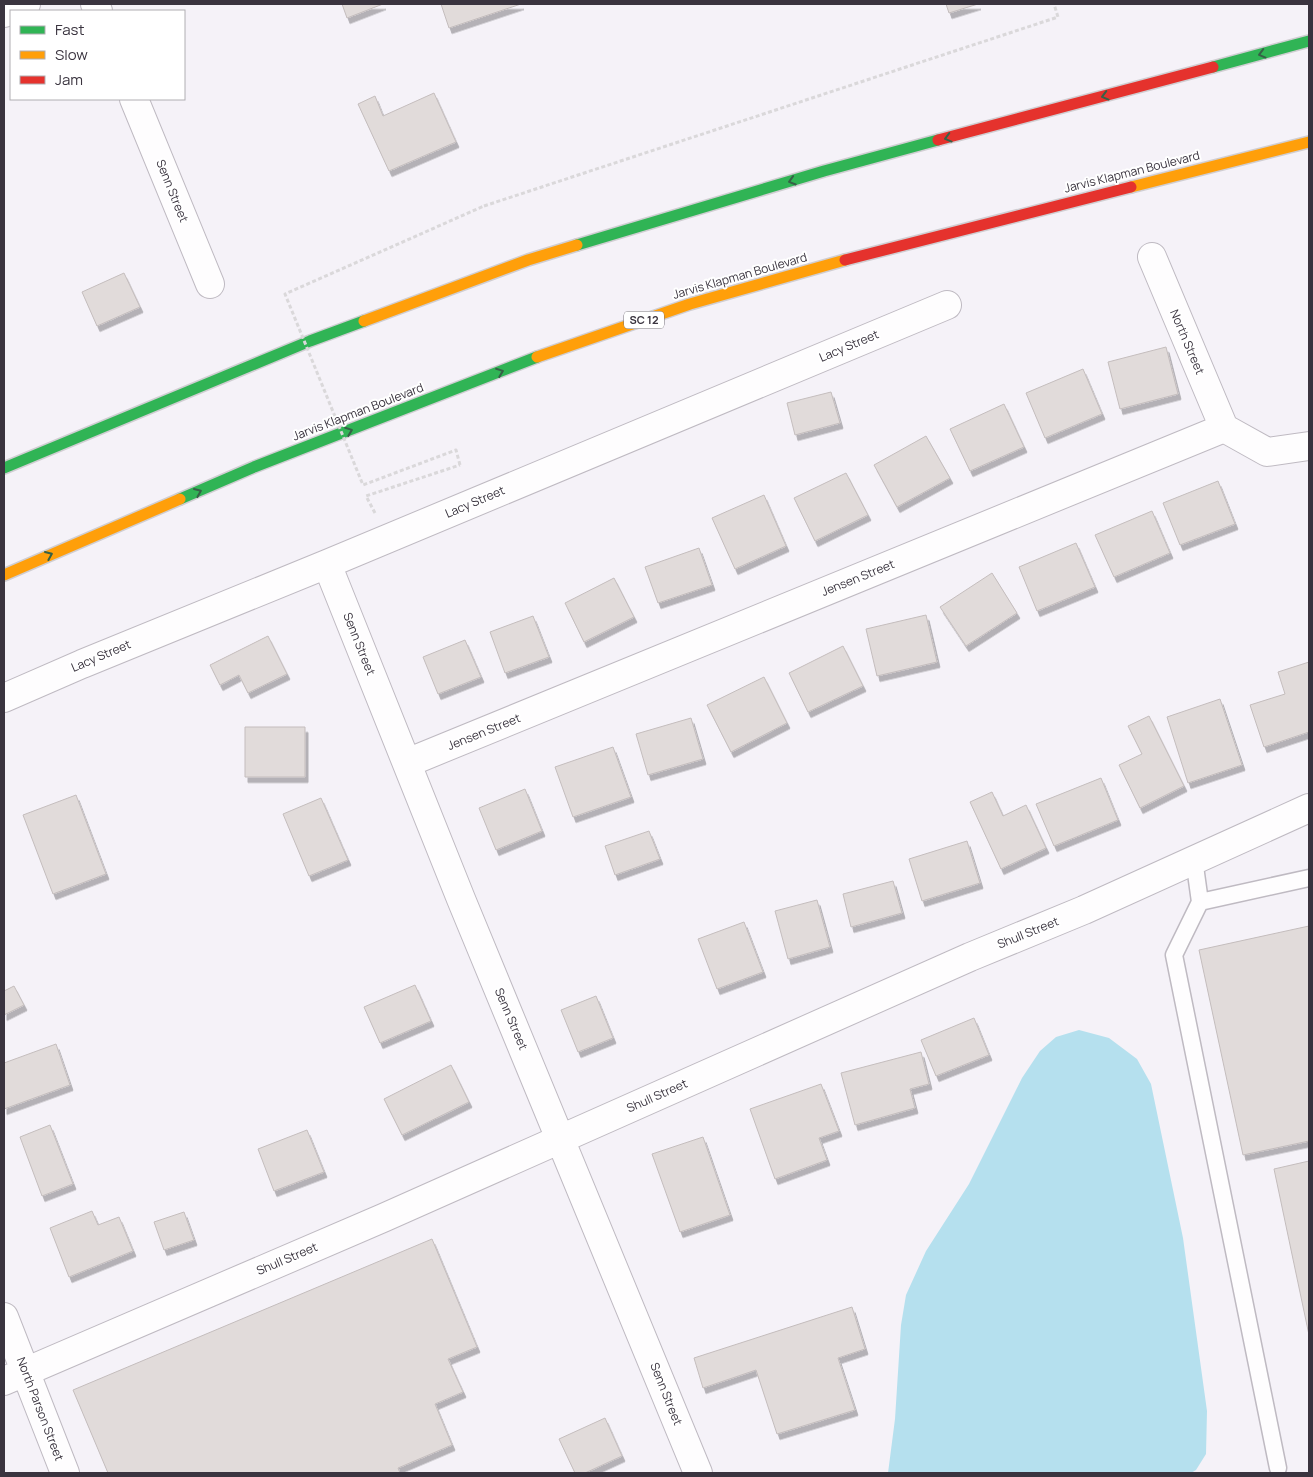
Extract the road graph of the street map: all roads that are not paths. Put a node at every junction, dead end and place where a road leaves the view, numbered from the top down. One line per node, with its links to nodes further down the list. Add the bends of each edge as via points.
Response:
1 (26, 4): 2 (street)
2 (13, 10)
3 (1309, 41): 13 (highway, one-way to 13, via 824,171 528,260 310,341)
4 (134, 100): 9 (street, Senn Street)
5 (1282, 136): 7 (highway)
6 (1309, 142): 7 (highway, Jarvis Klapman Boulevard / SC 12)
7 (1198, 170): 15 (highway, Jarvis Klapman Boulevard / SC 12, one-way to 7, via 254,467 578,341 690,304 872,252)
8 (1152, 257): 11 (street, North Street)
9 (210, 284)
10 (947, 305): 14 (street, Lacy Street)
11 (1224, 428): 12 (street, via 1266,452); 17 (street, Jensen Street)
12 (1309, 446)
13 (4, 468)
14 (327, 564): 16 (street, Lacy Street); 17 (street, Senn Street)
15 (4, 575)
16 (4, 698)
17 (407, 763): 22 (street, Senn Street)
18 (1309, 808): 19 (street, Shull Street)
19 (1194, 859): 21 (lane); 22 (street, Shull Street)
20 (1309, 878): 21 (lane)
21 (1200, 902): 25 (lane, via 1174,955)
22 (561, 1138): 24 (street, Shull Street); 27 (street, Senn Street)
23 (4, 1317): 24 (street, North Parson Street)
24 (15, 1377): 26 (street, North Parson Street)
25 (1278, 1468)
26 (65, 1473)
27 (698, 1473)

